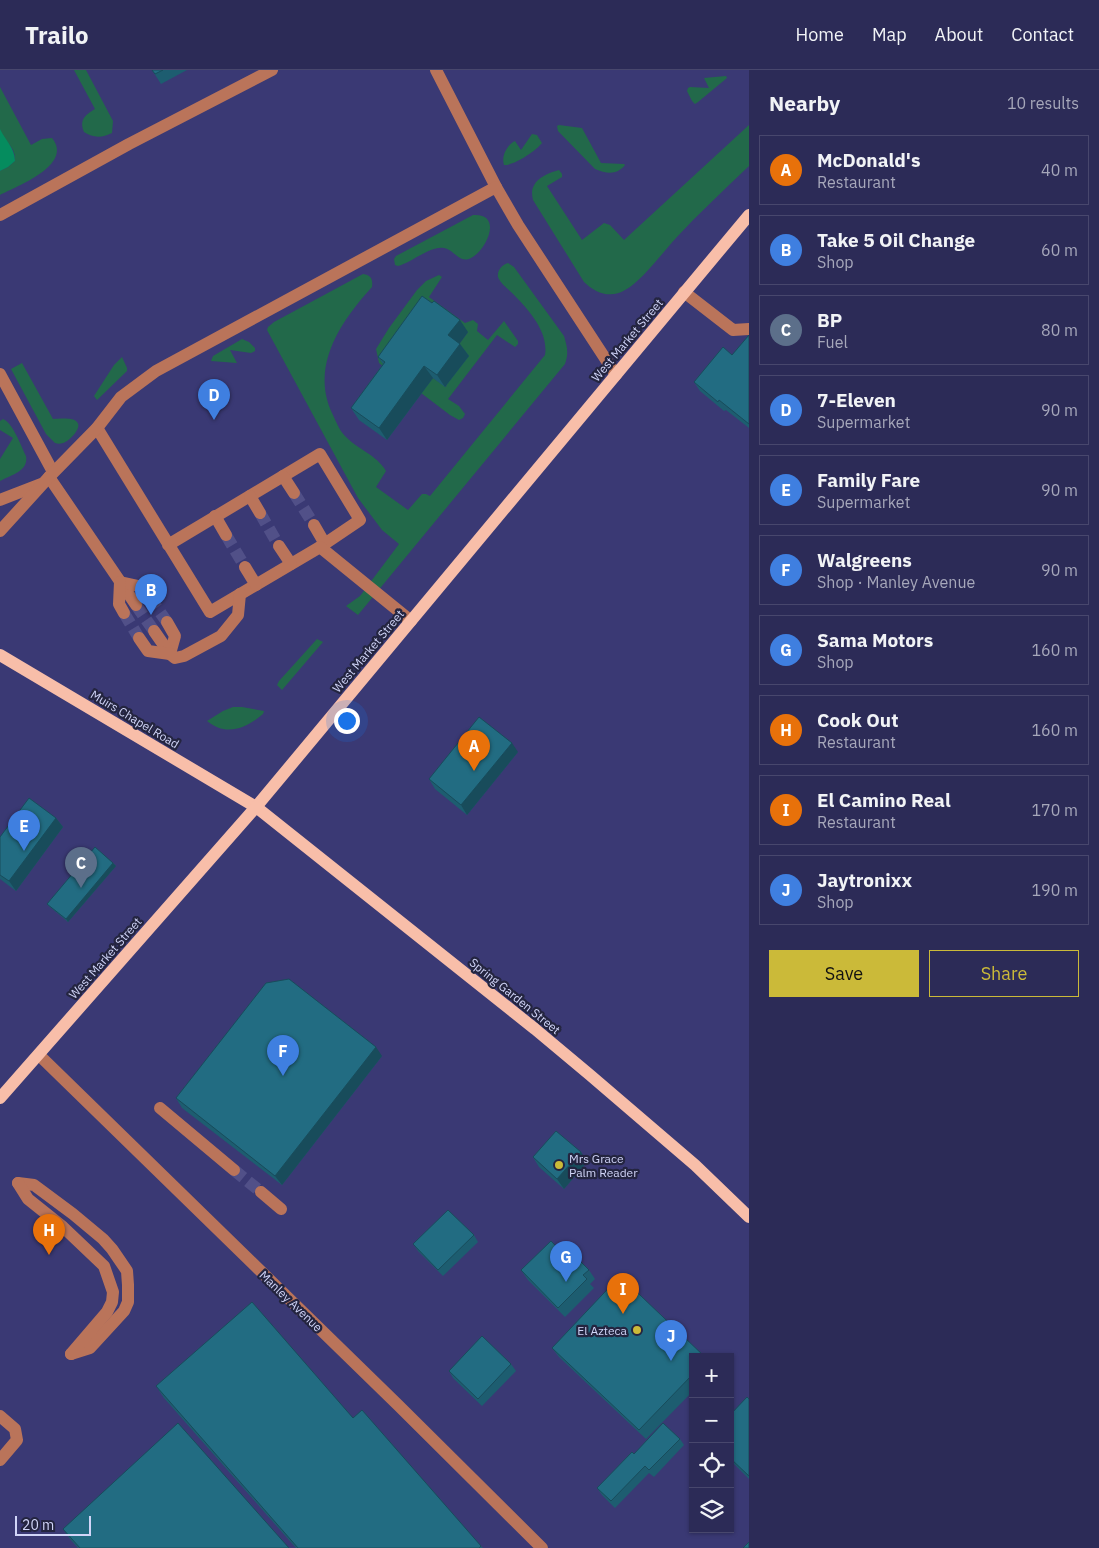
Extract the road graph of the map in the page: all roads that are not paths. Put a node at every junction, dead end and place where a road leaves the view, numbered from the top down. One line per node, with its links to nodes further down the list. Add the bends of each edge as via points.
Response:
1 (272, 70): 4 (street)
2 (436, 70): 3 (street)
3 (496, 186): 9 (street); 10 (street, via 156,371 121,397)
4 (0, 215)
5 (749, 215): 6 (main road, West Market Street)
6 (684, 292): 7 (street, via 733,330); 9 (main road, West Market Street)
7 (749, 329)
8 (0, 374): 12 (street)
9 (616, 375): 32 (main road, West Market Street)
10 (97, 428): 12 (street); 21 (street)
11 (283, 476): 13 (street); 14 (street); 22 (street, via 320,454 360,520)
12 (49, 477): 15 (street); 19 (street); 26 (street)
13 (294, 493)
14 (250, 496): 16 (street); 17 (street)
15 (0, 500)
16 (260, 513)
17 (215, 516): 20 (street); 21 (street)
18 (314, 525): 22 (street)
19 (0, 531)
20 (226, 535)
21 (168, 545): 28 (street, via 210,612)
22 (323, 545): 24 (street); 32 (street)
23 (279, 546): 24 (street)
24 (290, 564): 27 (street)
25 (245, 567): 27 (street)
26 (120, 582): 29 (street, via 144,587); 30 (street); 31 (street, via 119,604)
27 (256, 585): 28 (street)
28 (240, 594): 36 (street, via 238,615 221,636 184,656 175,658)
29 (150, 598)
30 (136, 605)
31 (124, 613)
32 (411, 621): 38 (main road, West Market Street)
33 (167, 622): 36 (street, via 175,636)
34 (154, 631): 36 (street)
35 (139, 638): 36 (street, via 148,651)
36 (170, 654)
37 (0, 655): 38 (main road, Muirs Chapel Road)
38 (256, 807): 39 (main road, West Market Street); 46 (main road, Spring Garden Street, via 535,1029 695,1165)
39 (39, 1055): 40 (main road, West Market Street); 49 (street, Manley Avenue)
40 (0, 1098)
41 (160, 1108): 42 (street)
42 (234, 1170)
43 (18, 1183): 43 (street, via 28,1199 104,1266 114,1292 112,1302 71,1354 90,1348 124,1311 128,1302 127,1271 102,1239 73,1214 34,1186)
44 (261, 1192): 45 (street)
45 (281, 1209)
46 (749, 1217)
47 (0, 1416): 48 (street, via 15,1429 16,1440)
48 (0, 1460)
49 (542, 1548)

